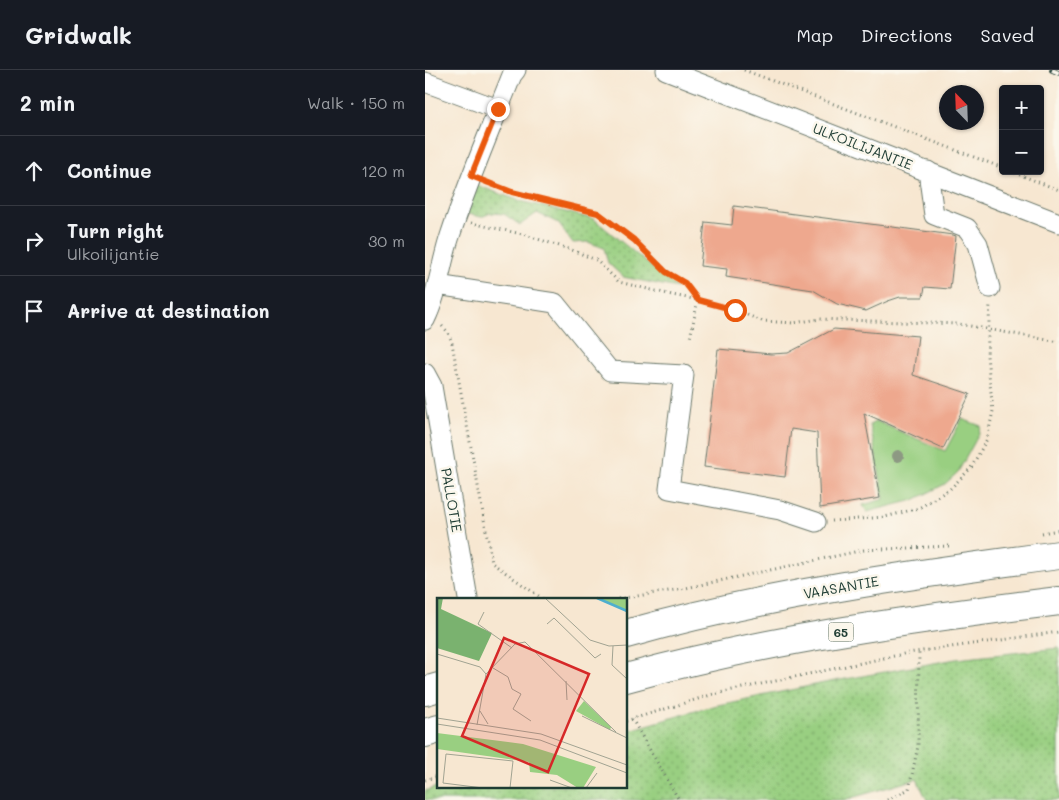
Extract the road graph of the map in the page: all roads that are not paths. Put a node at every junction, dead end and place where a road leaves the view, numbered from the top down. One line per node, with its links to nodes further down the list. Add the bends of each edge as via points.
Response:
1 (515, 70): 4 (street)
2 (667, 70): 5 (street, ULKOILIJANTIE)
3 (425, 82): 4 (street)
4 (498, 109): 7 (street, via 456,219)
5 (928, 172): 6 (street, ULKOILIJANTIE); 8 (street, via 934,215 967,228 978,244)
6 (1059, 223)
7 (437, 285): 9 (street); 11 (street, via 555,303 610,371 684,376 669,489 780,510)
8 (990, 288)
9 (425, 319)
10 (425, 373): 13 (street, PALLOTIE, via 432,386)
11 (816, 522)
12 (1059, 554): 15 (highway, VAASANTIE, via 788,596)
13 (470, 595)
14 (1059, 601): 16 (highway, 65, via 925,618 799,639)
15 (627, 634)
16 (627, 678)

